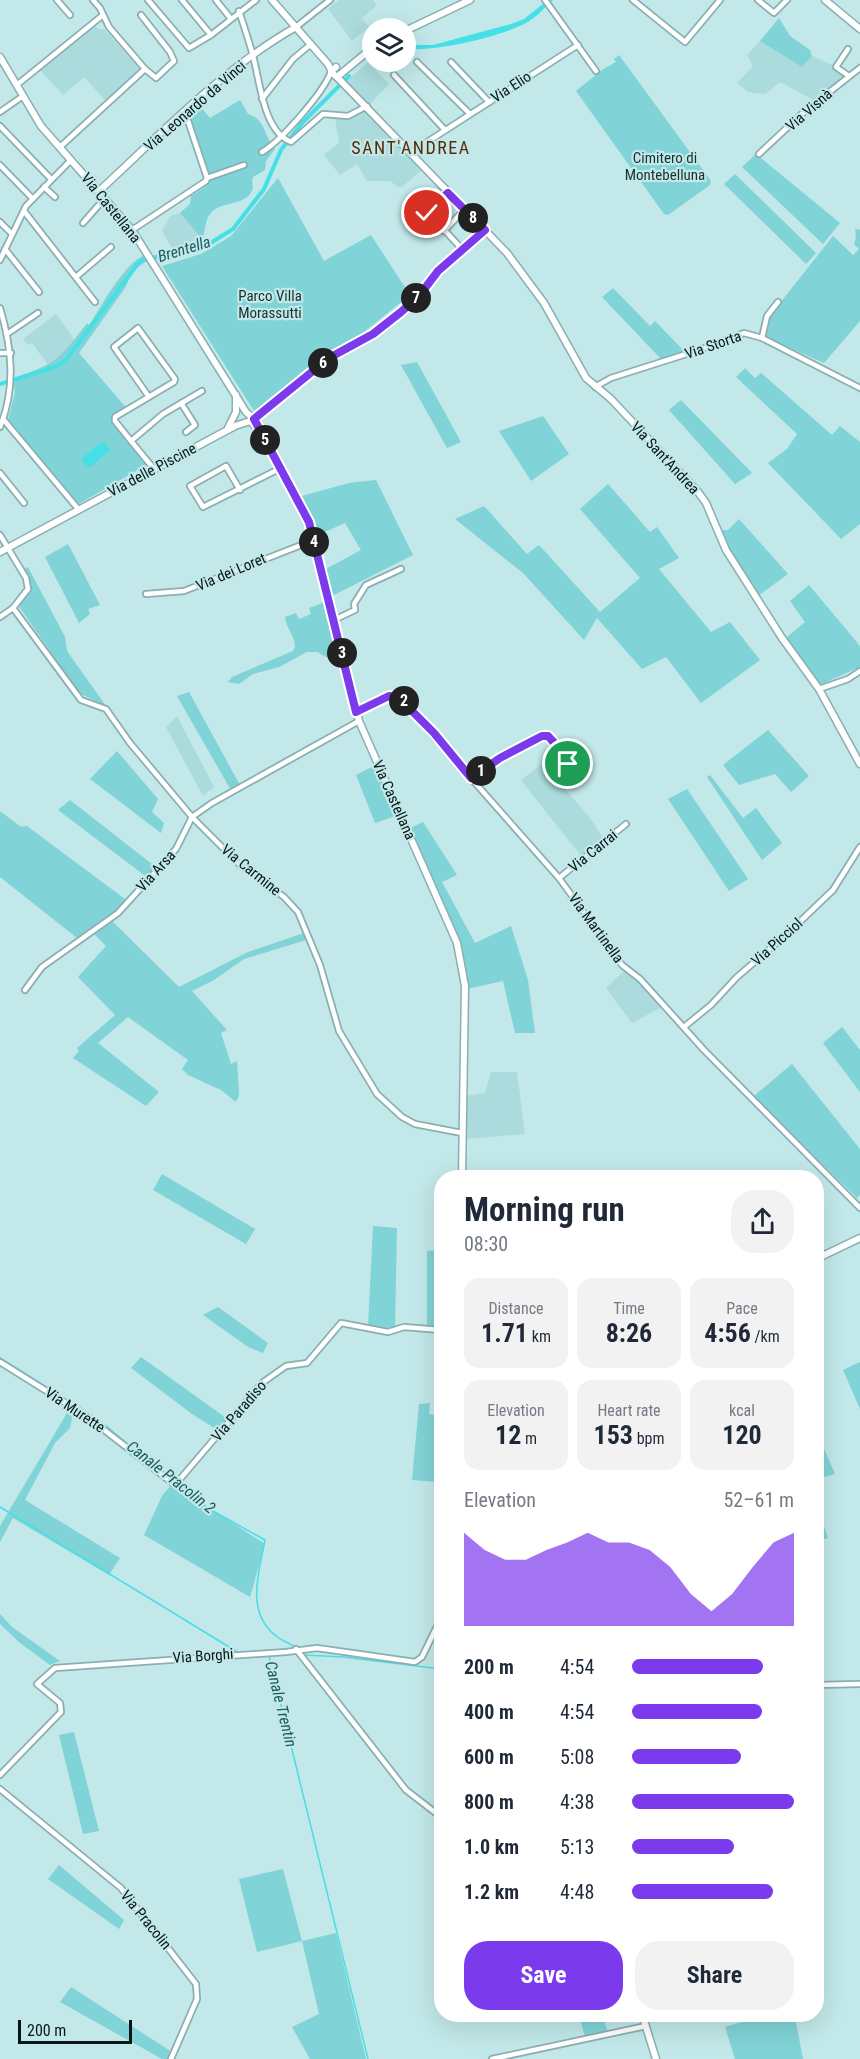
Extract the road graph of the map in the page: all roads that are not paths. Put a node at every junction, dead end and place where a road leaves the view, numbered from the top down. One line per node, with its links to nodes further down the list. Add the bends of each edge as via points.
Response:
1 (57, 0): 17 (street)
2 (93, 0): 18 (street)
3 (148, 0): 24 (street, via 189,48)
4 (182, 0): 24 (street)
5 (216, 0): 20 (street)
6 (256, 0): 16 (street)
7 (272, 0): 22 (street)
8 (330, 0): 22 (street)
9 (470, 0): 21 (street)
10 (633, 0): 11 (street, via 685,42)
11 (720, 0)
12 (758, 0): 13 (street, via 774,13)
13 (787, 0)
14 (825, 0): 23 (street, via 835,4)
15 (547, 2): 26 (street)
16 (239, 12): 20 (street); 29 (street)
17 (70, 15)
18 (103, 15): 34 (street); 39 (street)
19 (141, 15): 34 (street, via 174,61 156,78)
20 (231, 18): 24 (street)
21 (416, 26)
22 (296, 27): 25 (street); 29 (street, Via Leonardo da Vinci)
23 (860, 30)
24 (211, 35)
25 (311, 44): 36 (street); 41 (street, via 293,59)
26 (578, 45): 35 (street); 42 (street, Via Elio)
27 (848, 50): 38 (street, via 836,68)
28 (362, 55): 36 (street)
29 (253, 56): 41 (street); 45 (street, Via Leonardo da Vinci)
30 (0, 57): 39 (street, Via Castellana)
31 (417, 62): 46 (street)
32 (451, 62): 42 (street)
33 (860, 68): 38 (street, Via Visnà)
34 (145, 69): 50 (street)
35 (596, 71)
36 (338, 74): 43 (street, Via Sant'Andrea); 49 (street)
37 (394, 75): 48 (street)
38 (849, 75): 53 (street, Via Visnà)
39 (18, 84): 40 (street, Via Castellana)
40 (23, 96): 44 (street); 50 (street, Via Castellana, via 41,126)
41 (262, 99): 49 (street)
42 (489, 102): 46 (street, Via Elio)
43 (367, 106): 49 (street, via 348,116 323,114 289,142); 52 (street, Via Sant'Andrea)
44 (0, 112)
45 (185, 112): 57 (street); 60 (street, Via Leonardo da Vinci)
46 (470, 114): 48 (street, Via Elio)
47 (0, 126): 58 (street)
48 (445, 130): 52 (street, Via Elio)
49 (282, 137): 51 (street)
50 (60, 147): 54 (street, Via Castellana)
51 (262, 152)
52 (410, 153): 61 (street, Via Sant'Andrea)
53 (759, 154)
54 (71, 160): 58 (street); 60 (street, Via Castellana)
55 (0, 165): 64 (street)
56 (244, 165): 57 (street)
57 (207, 178): 71 (street, via 202,186)
58 (51, 179): 59 (street)
59 (44, 187): 62 (street); 64 (street)
60 (99, 191): 63 (street, Via Castellana)
61 (448, 193): 66 (street); 72 (street, Via Sant'Andrea)
62 (55, 197)
63 (105, 198): 70 (street); 71 (street, Via Castellana)
64 (33, 199): 65 (street)
65 (24, 211): 74 (street); 79 (street)
66 (428, 212): 68 (street, via 422,218); 73 (street)
67 (462, 212): 73 (street)
68 (418, 215)
69 (0, 222): 74 (street)
70 (82, 223)
71 (132, 230): 92 (street, Via Castellana)
72 (485, 230): 89 (street, Via Sant'Andrea, via 544,303 586,378); 98 (street, via 449,260 401,312 373,334 329,358)
73 (444, 231): 76 (street)
74 (12, 234): 77 (street)
75 (111, 247): 79 (street)
76 (460, 247)
77 (5, 249): 78 (street); 80 (street)
78 (0, 260)
79 (76, 277): 81 (street)
80 (39, 292)
81 (96, 302)
82 (778, 302): 86 (street, via 767,316)
83 (0, 308): 85 (street)
84 (38, 313): 85 (street)
85 (7, 334): 88 (street)
86 (762, 338): 89 (street, Via Storta, via 737,334); 90 (street, Via Storta)
87 (0, 353): 88 (street)
88 (11, 353): 97 (street, via 11,386)
89 (595, 387): 121 (street, Via Sant'Andrea, via 611,399 702,498 726,549)
90 (860, 388)
91 (202, 391): 94 (street)
92 (235, 394): 95 (street, Via Castellana); 96 (street)
93 (149, 397): 93 (street, via 175,378 138,328 114,347); 104 (street, via 116,417)
94 (181, 404): 102 (street, via 195,425); 104 (street)
95 (246, 412): 96 (street, via 240,410); 98 (street, Via Castellana); 99 (street, via 248,418)
96 (235, 414): 99 (street, via 236,422); 101 (street)
97 (3, 419): 100 (street); 110 (street)
98 (254, 419): 103 (street, Via Castellana)
99 (243, 423): 101 (street, Via delle Piscine); 103 (street, Via Castellana, via 252,423)
100 (0, 427)
101 (226, 431): 106 (street, Via delle Piscine)
102 (186, 432)
103 (261, 434): 105 (street, Via Castellana)
104 (131, 441): 106 (street)
105 (281, 468): 108 (street); 112 (street, Via Castellana, via 304,510)
106 (154, 469): 110 (street, Via delle Piscine)
107 (0, 473): 109 (street)
108 (240, 490): 108 (street, via 226,466 190,486 202,507)
109 (24, 504)
110 (79, 510): 113 (street, Via delle Piscine)
111 (0, 535): 113 (street)
112 (314, 540): 116 (street, Via dei Loret, via 184,591); 119 (street, Via Castellana)
113 (8, 549): 114 (street, Via delle Piscine); 117 (street, via 26,578 28,589)
114 (0, 552)
115 (401, 569): 119 (street, via 366,585 354,604 355,610)
116 (146, 594)
117 (13, 608): 118 (street); 127 (street, Via Carmine, via 81,700 106,709 130,744)
118 (0, 617)
119 (334, 620): 122 (street, Via Castellana)
120 (860, 670): 121 (street, via 848,679)
121 (819, 689): 124 (street, Via Sant'Andrea)
122 (356, 712): 123 (street, Via Castellana); 126 (street, Via Martinella, via 389,696 398,697)
123 (359, 721): 127 (street); 133 (street, Via Castellana, via 457,943 465,986)
124 (860, 764)
125 (562, 770): 126 (street, via 570,762 545,735)
126 (471, 778): 130 (street, Via Martinella)
127 (192, 817): 131 (street, Via Arsa, via 176,849 118,913 42,967); 133 (street, Via Carmine, via 240,865 298,912 320,965 339,1031 377,1094 415,1124)
128 (626, 824): 130 (street, Via Carrai)
129 (860, 847): 132 (street, Via Picciol, via 833,890)
130 (560, 878): 132 (street, Via Martinella, via 622,965 640,979)
131 (26, 990)
132 (684, 1028): 135 (street, Via Martinella)
133 (462, 1133): 134 (street, Via Castellana)
134 (462, 1170)
135 (823, 1170)
136 (824, 1171): 137 (street, Via Martinella)
137 (860, 1208)
138 (860, 1238): 139 (street)
139 (824, 1255)
140 (434, 1329): 142 (street, Via Paradiso, via 404,1327 388,1332 340,1323 311,1360 286,1366 262,1383)
141 (0, 1362): 142 (street, Via Murette, via 85,1415)
142 (175, 1485)
143 (434, 1632): 144 (street, via 422,1657 415,1662 317,1648)
144 (296, 1649): 147 (street, Via Borghi, via 55,1668 38,1684 60,1703 61,1712); 149 (street, via 406,1790)
145 (824, 1684): 146 (street)
146 (860, 1684)
147 (0, 1775)
148 (0, 1789): 152 (street, Via Pracolin, via 121,1888 196,1984 197,1999)
149 (434, 1812)
150 (645, 2022): 151 (street)
151 (646, 2026): 153 (street); 154 (street)
152 (171, 2059)
153 (492, 2059)
154 (656, 2059)

